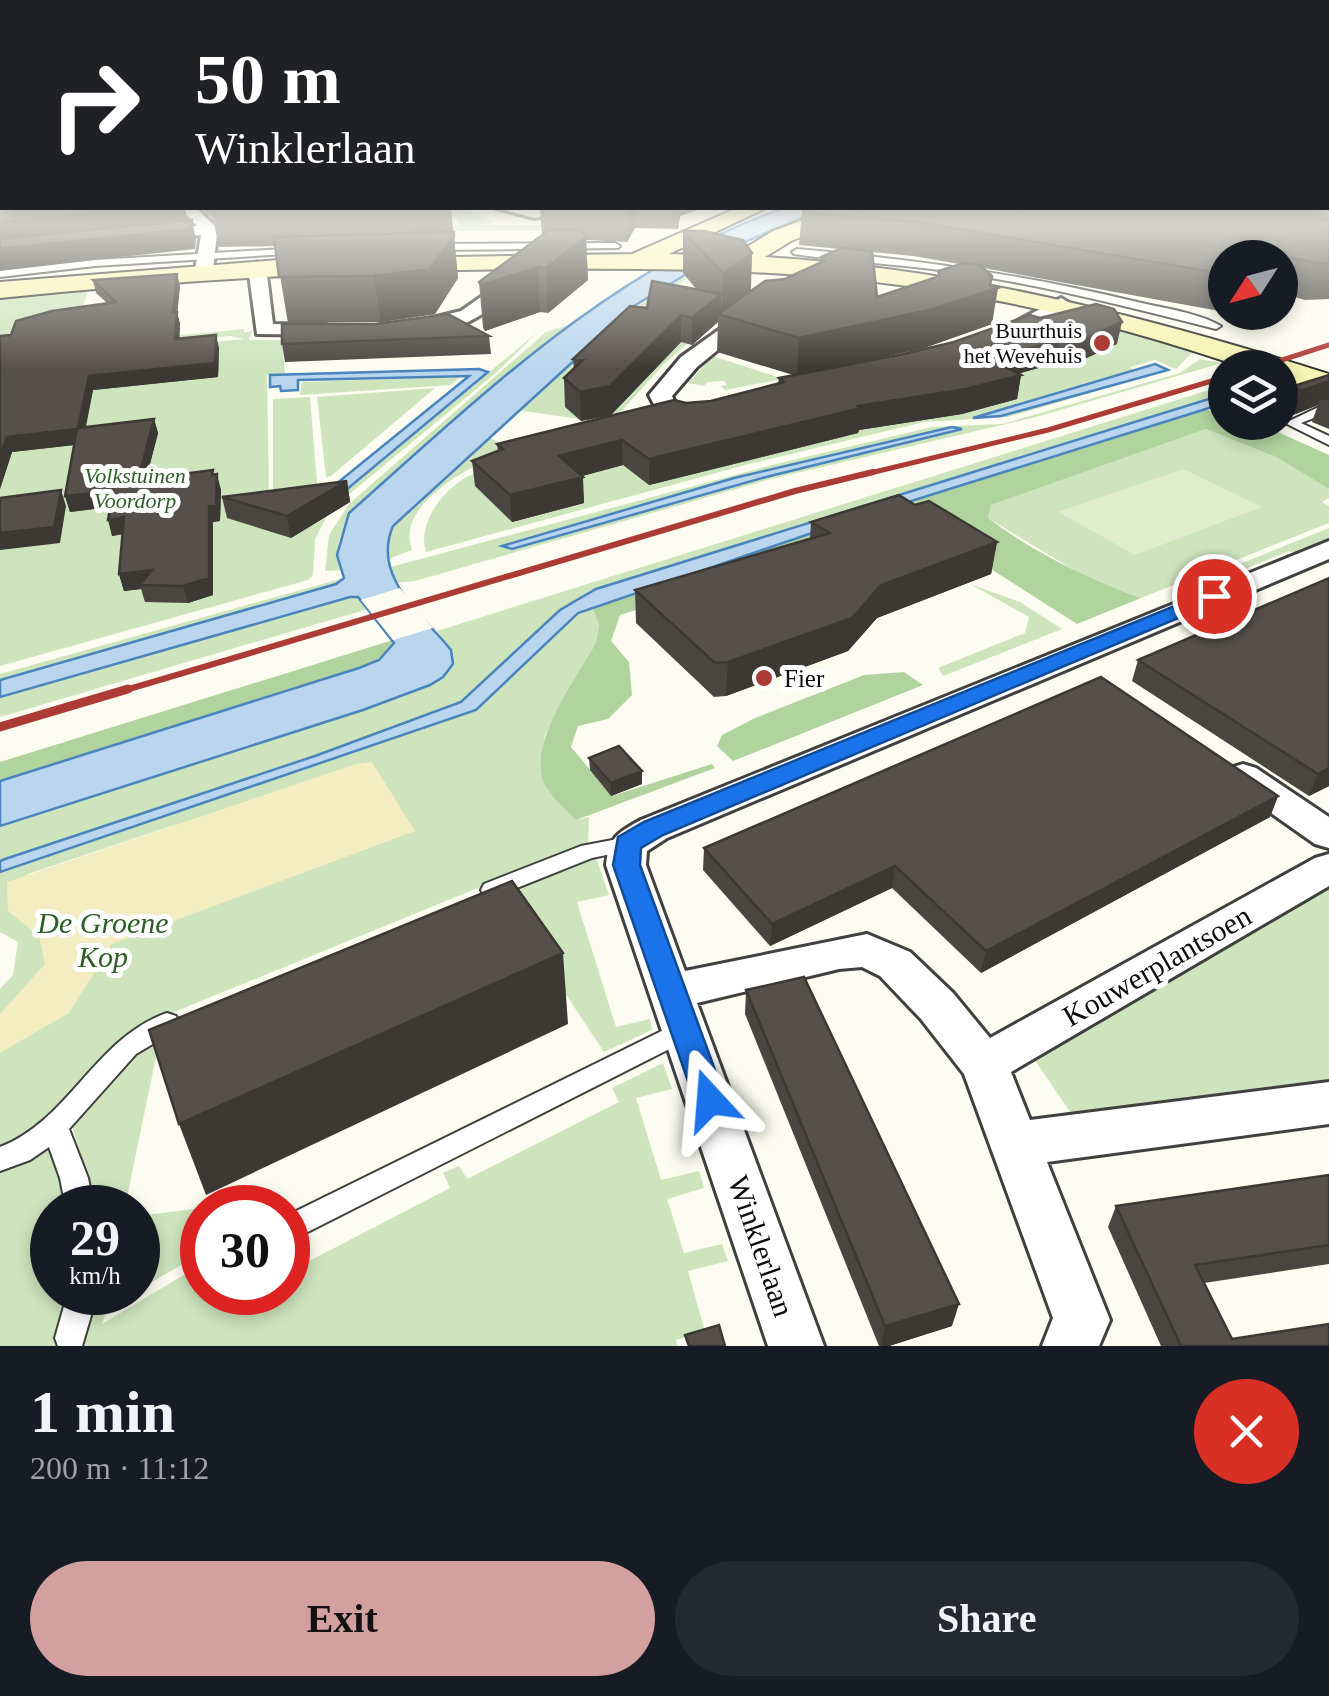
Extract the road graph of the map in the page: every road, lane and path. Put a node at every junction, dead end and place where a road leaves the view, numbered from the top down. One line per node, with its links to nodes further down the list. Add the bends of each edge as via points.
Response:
1 (209, 245): 9 (street)
2 (647, 245): 6 (street)
3 (764, 245): 10 (street)
4 (426, 248): 6 (lane)
5 (314, 251): 9 (lane)
6 (620, 254): 7 (street); 10 (street, via 654,262)
7 (520, 261): 11 (street); 18 (street, via 510,284 482,310 448,323)
8 (806, 261): 10 (street); 13 (street); 14 (street)
9 (207, 262): 11 (street); 12 (lane); 15 (street)
10 (728, 262)
11 (256, 268): 19 (street, via 264,330)
12 (0, 274)
13 (960, 278): 17 (street); 20 (lane, via 1068,288)
14 (793, 286)
15 (0, 290)
16 (767, 302): 25 (street, via 689,362 660,395)
17 (1061, 304): 20 (street); 21 (street)
18 (389, 329)
19 (352, 331)
20 (1215, 337): 22 (street)
21 (972, 345)
22 (1241, 350)
23 (1298, 379): 24 (street)
24 (1328, 396): 26 (lane, via 1291,423)
25 (666, 408)
26 (1329, 442)
27 (1328, 551): 28 (street)
28 (1066, 656): 29 (street); 32 (street)
29 (1098, 678)
30 (1211, 754): 31 (street)
31 (1329, 835)
32 (628, 844): 34 (lane, via 588,851); 35 (street, Winklerlaan, via 626,865)
33 (1329, 868): 37 (street, Kouwerplantsoen)
34 (478, 896)
35 (678, 1010): 37 (street, via 867,950 896,964); 43 (lane); 46 (street, Winklerlaan)
36 (188, 1014): 39 (lane, via 130,1044)
37 (984, 1064): 40 (street)
38 (1329, 1103): 40 (street)
39 (54, 1125): 41 (lane); 42 (lane)
40 (1016, 1144): 47 (street, via 1082,1320)
41 (0, 1159)
42 (75, 1185)
43 (310, 1217)
44 (76, 1315): 45 (lane)
45 (70, 1338)
46 (796, 1346)
47 (1070, 1346)

